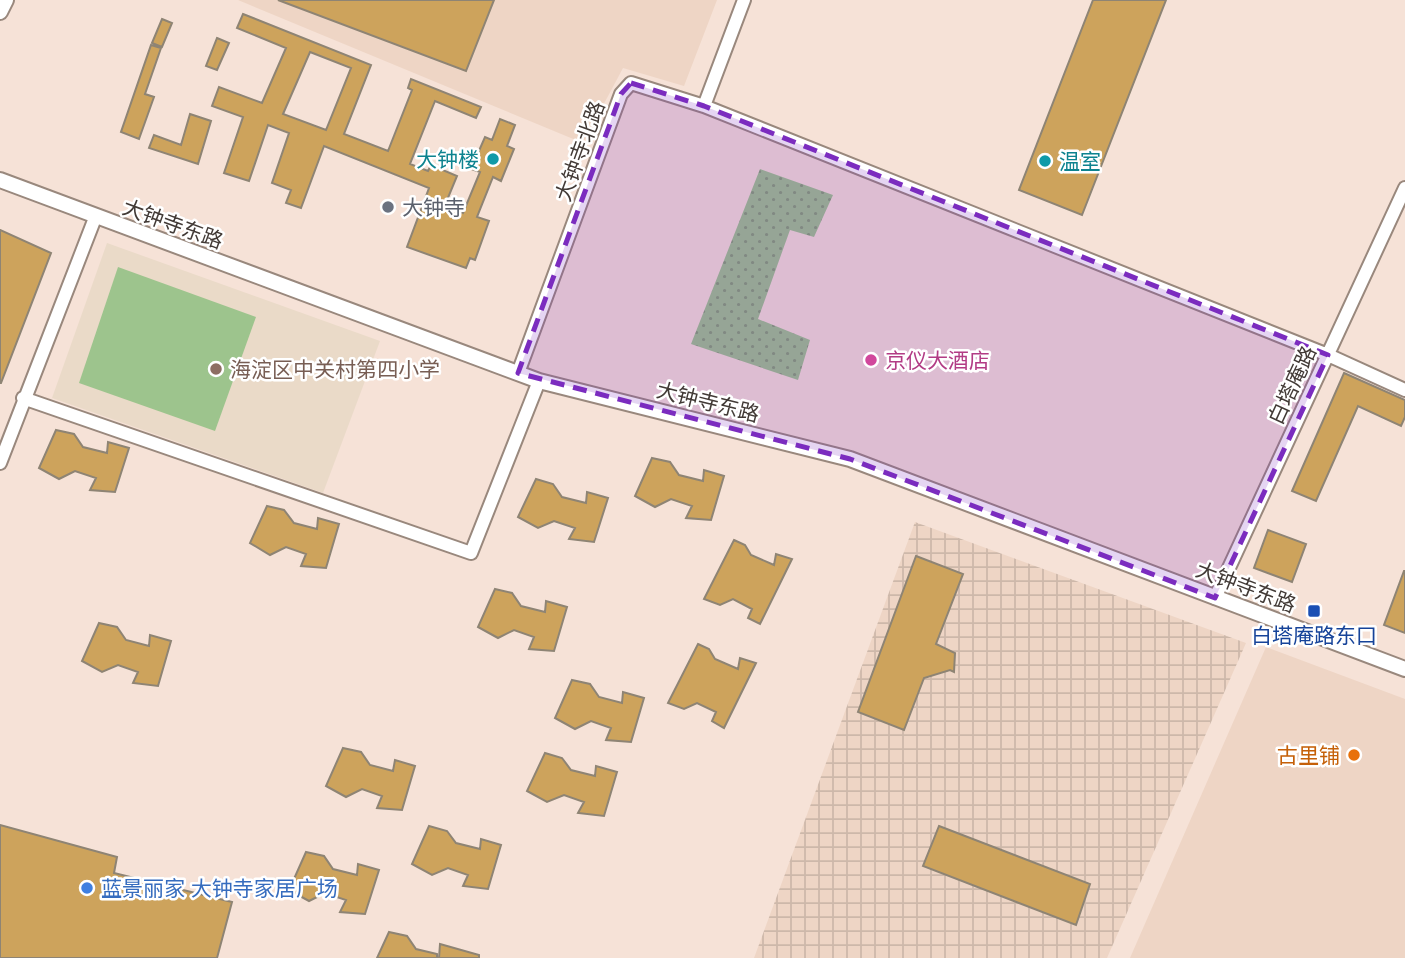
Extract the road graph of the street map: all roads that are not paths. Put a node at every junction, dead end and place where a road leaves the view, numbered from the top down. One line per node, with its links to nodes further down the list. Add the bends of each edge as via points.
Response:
1 (6, 0): 3 (street)
2 (744, 0): 4 (street)
3 (0, 12)
4 (704, 106): 8 (street); 9 (street, 大钟寺北路, via 631,83 621,94)
5 (0, 180): 7 (street, 大钟寺东路)
6 (1405, 188): 8 (street, 白塔庵路)
7 (95, 218): 9 (street, 大钟寺东路); 12 (street)
8 (1328, 355): 11 (street); 14 (street, 白塔庵路)
9 (518, 373): 10 (street, 大钟寺东路)
10 (539, 381): 12 (street, via 471,553); 14 (street, 大钟寺东路, via 849,459)
11 (1405, 390)
12 (23, 398): 13 (street)
13 (0, 463)
14 (1215, 598): 15 (street, 大钟寺东路)
15 (1405, 669)

